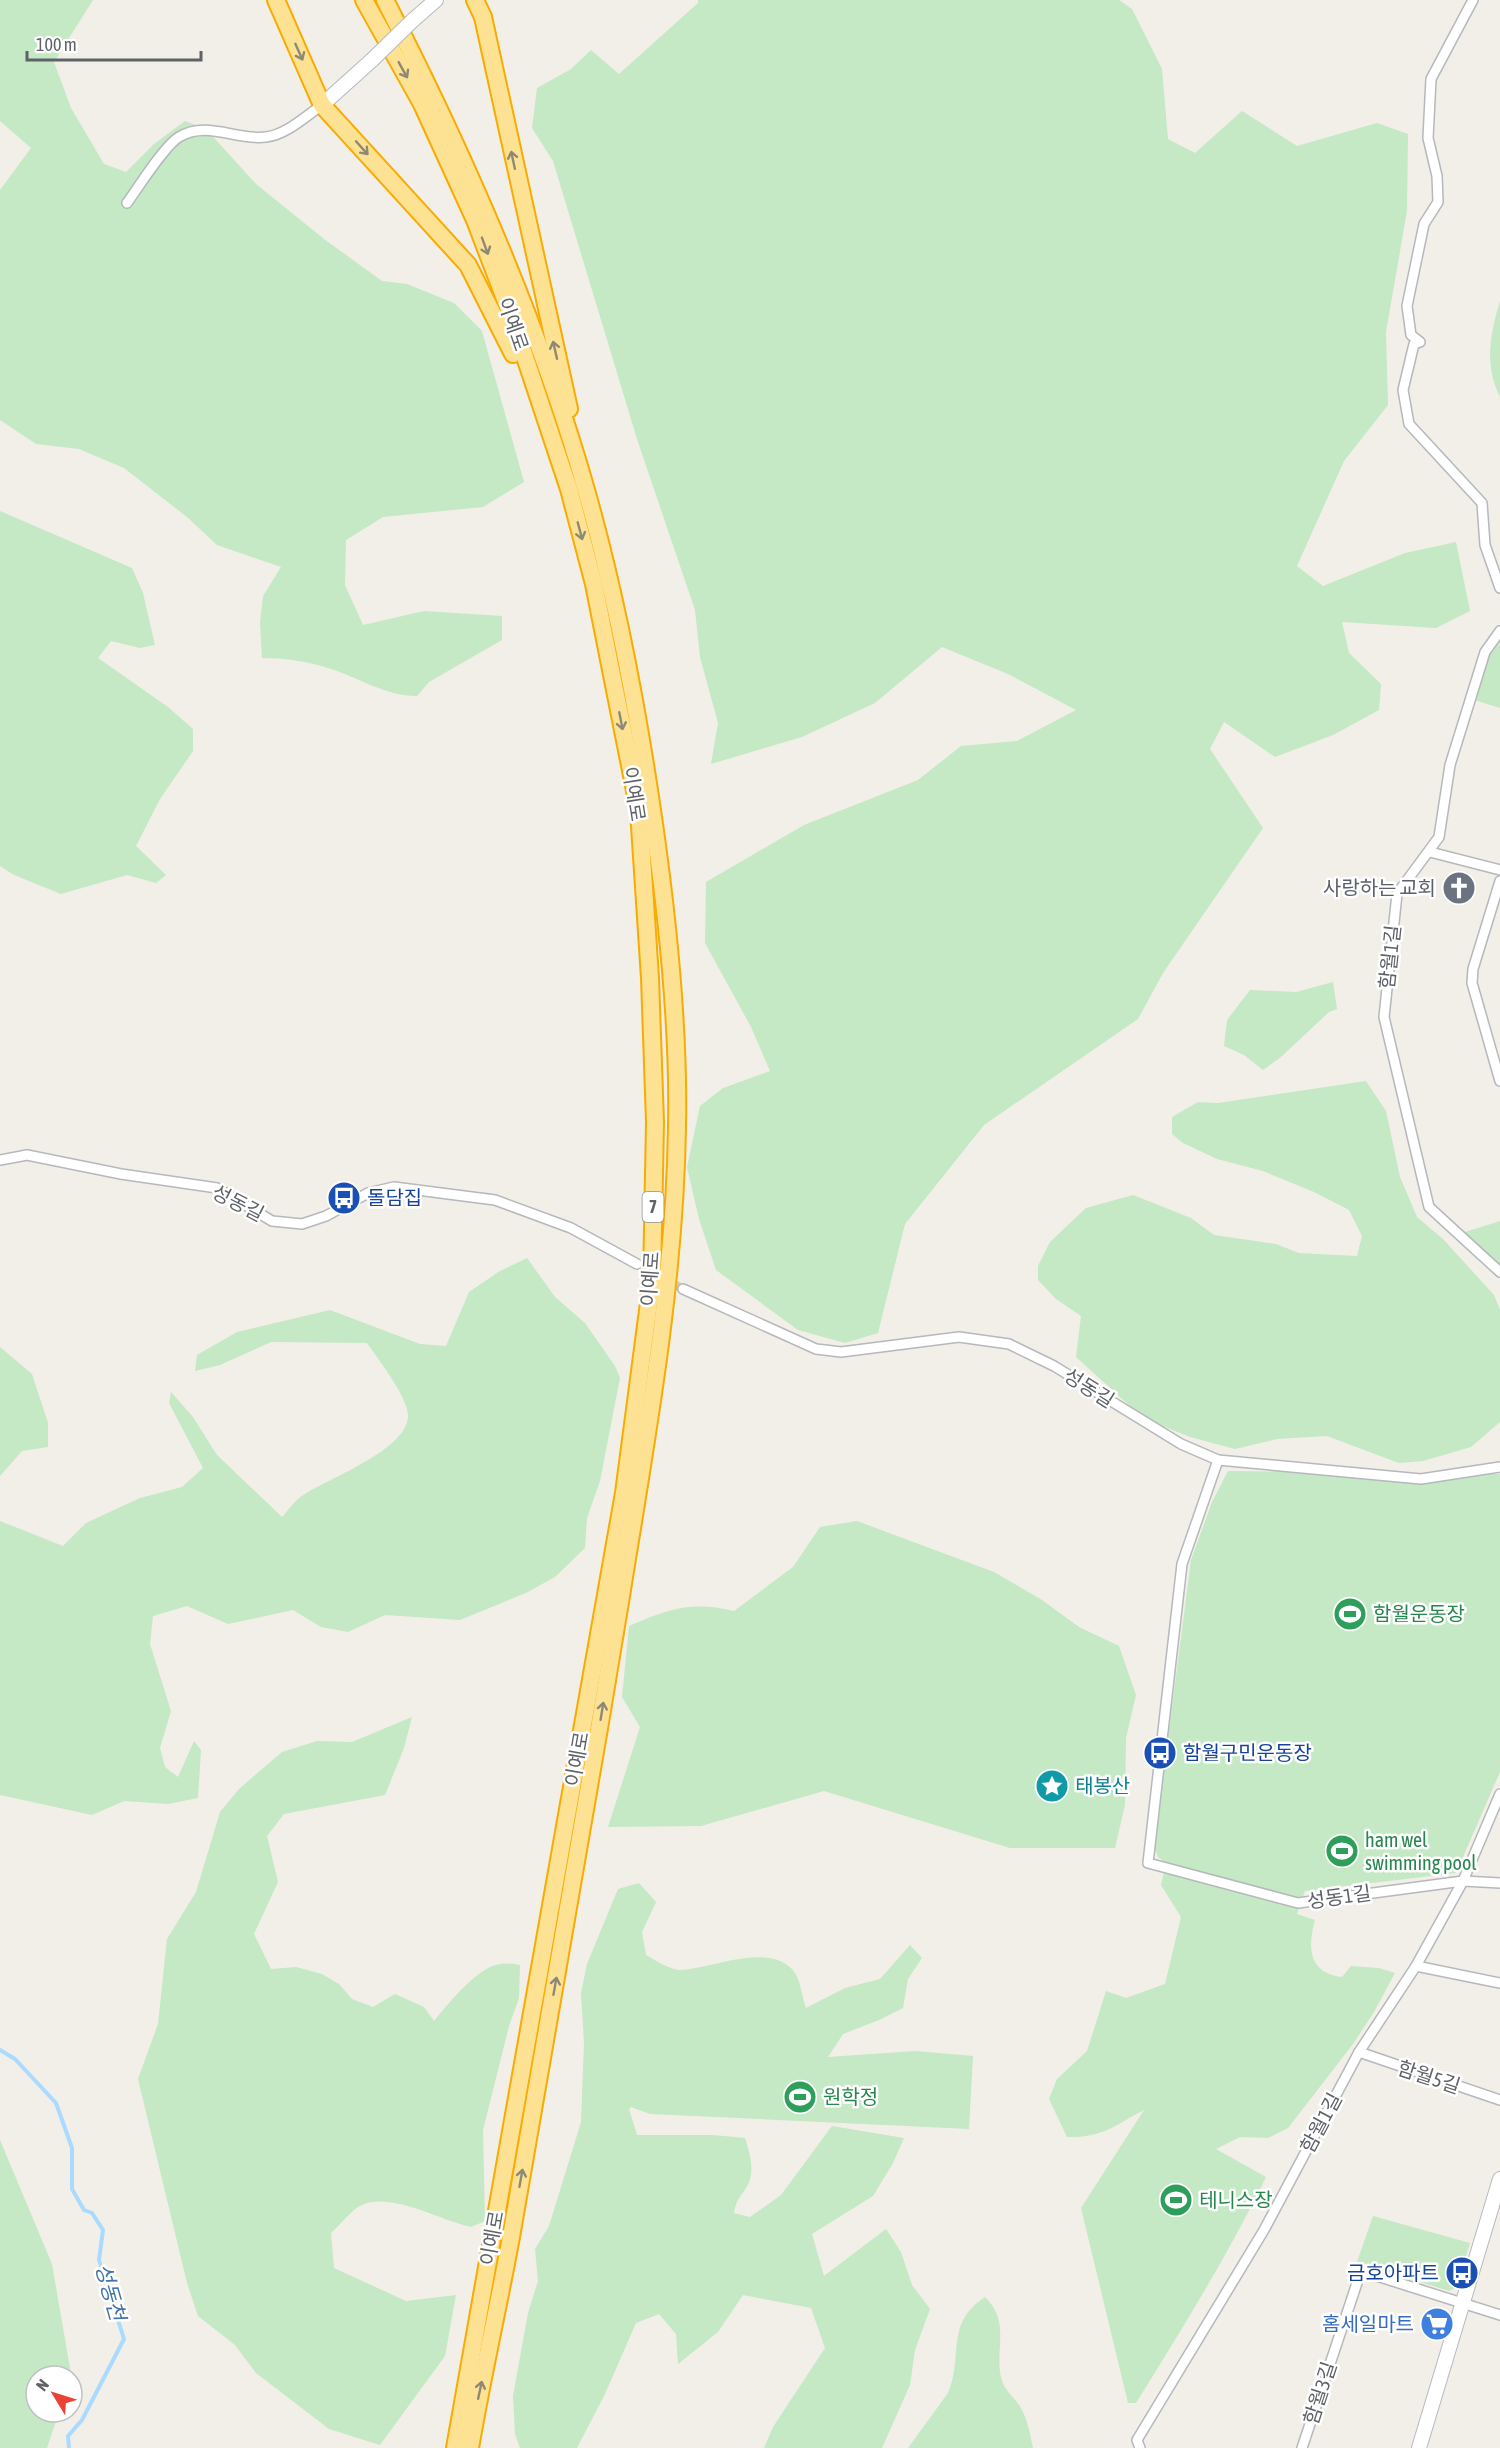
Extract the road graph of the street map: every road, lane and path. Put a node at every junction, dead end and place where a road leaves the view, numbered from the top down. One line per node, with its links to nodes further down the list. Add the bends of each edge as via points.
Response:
1 (276, 0): 7 (highway, one-way to 7)
2 (364, 0): 9 (highway, 이예로 / 7, one-way to 9, via 422,104 475,220)
3 (385, 0): 9 (highway, 이예로 / 7, via 426,80 498,240)
4 (436, 0): 7 (street, bridge)
5 (476, 0): 9 (highway, one-way to 5, via 483,17)
6 (1473, 0): 10 (street, via 1431,79 1428,138 1437,176 1438,202 1424,224 1407,306 1411,335 1420,342 1414,344 1403,390 1409,424 1482,503 1485,545)
7 (322, 105): 8 (street, via 267,137 221,131 195,132 178,138); 9 (highway, one-way to 9, via 468,265)
8 (127, 203)
9 (577, 489): 33 (highway, 이예로 / 7, one-way to 33, via 639,811 655,1122 652,1280 624,1493); 34 (highway, 이예로 / 7, one-way to 9, via 582,1831 650,1414 671,1251 677,1123 662,883 641,735 610,584)
10 (1500, 588)
11 (1500, 631): 12 (street, 함월1길, via 1485,652 1450,765 1439,837)
12 (1430, 852): 13 (street); 19 (street, 함월1길, via 1397,894 1384,1017 1429,1207)
13 (1500, 870)
14 (1500, 881): 15 (street, via 1472,983)
15 (1495, 1053): 16 (street)
16 (1500, 1081)
17 (0, 1160): 18 (street, 성동길, via 27,1155 217,1188 272,1221 302,1224 368,1193 394,1188 495,1200 571,1228)
18 (637, 1264)
19 (1500, 1272)
20 (683, 1289): 21 (street, 성동길, via 816,1349 841,1352 959,1337 1010,1344 1054,1366 1181,1444)
21 (1218, 1460): 22 (street, 성동길, via 1421,1479); 24 (street, 성동1길, via 1182,1564 1148,1863 1298,1903)
22 (1500, 1467)
23 (1500, 1794): 24 (street, 함월1길)
24 (1463, 1881): 25 (street, 성동1길); 26 (street, 함월1길)
25 (1500, 1883)
26 (1416, 1966): 27 (street); 28 (street, 함월1길)
27 (1500, 1983)
28 (1359, 2052): 29 (street, 함월5길); 35 (street, 함월1길, via 1264,2230 1137,2440)
29 (1500, 2100)
30 (1500, 2179): 31 (street)
31 (1461, 2303): 32 (street, 함월3길); 36 (street, 함월3길, via 1361,2271); 37 (street)
32 (1500, 2315)
33 (455, 2448)
34 (470, 2448)
35 (1140, 2448)
36 (1302, 2448)
37 (1419, 2448)

